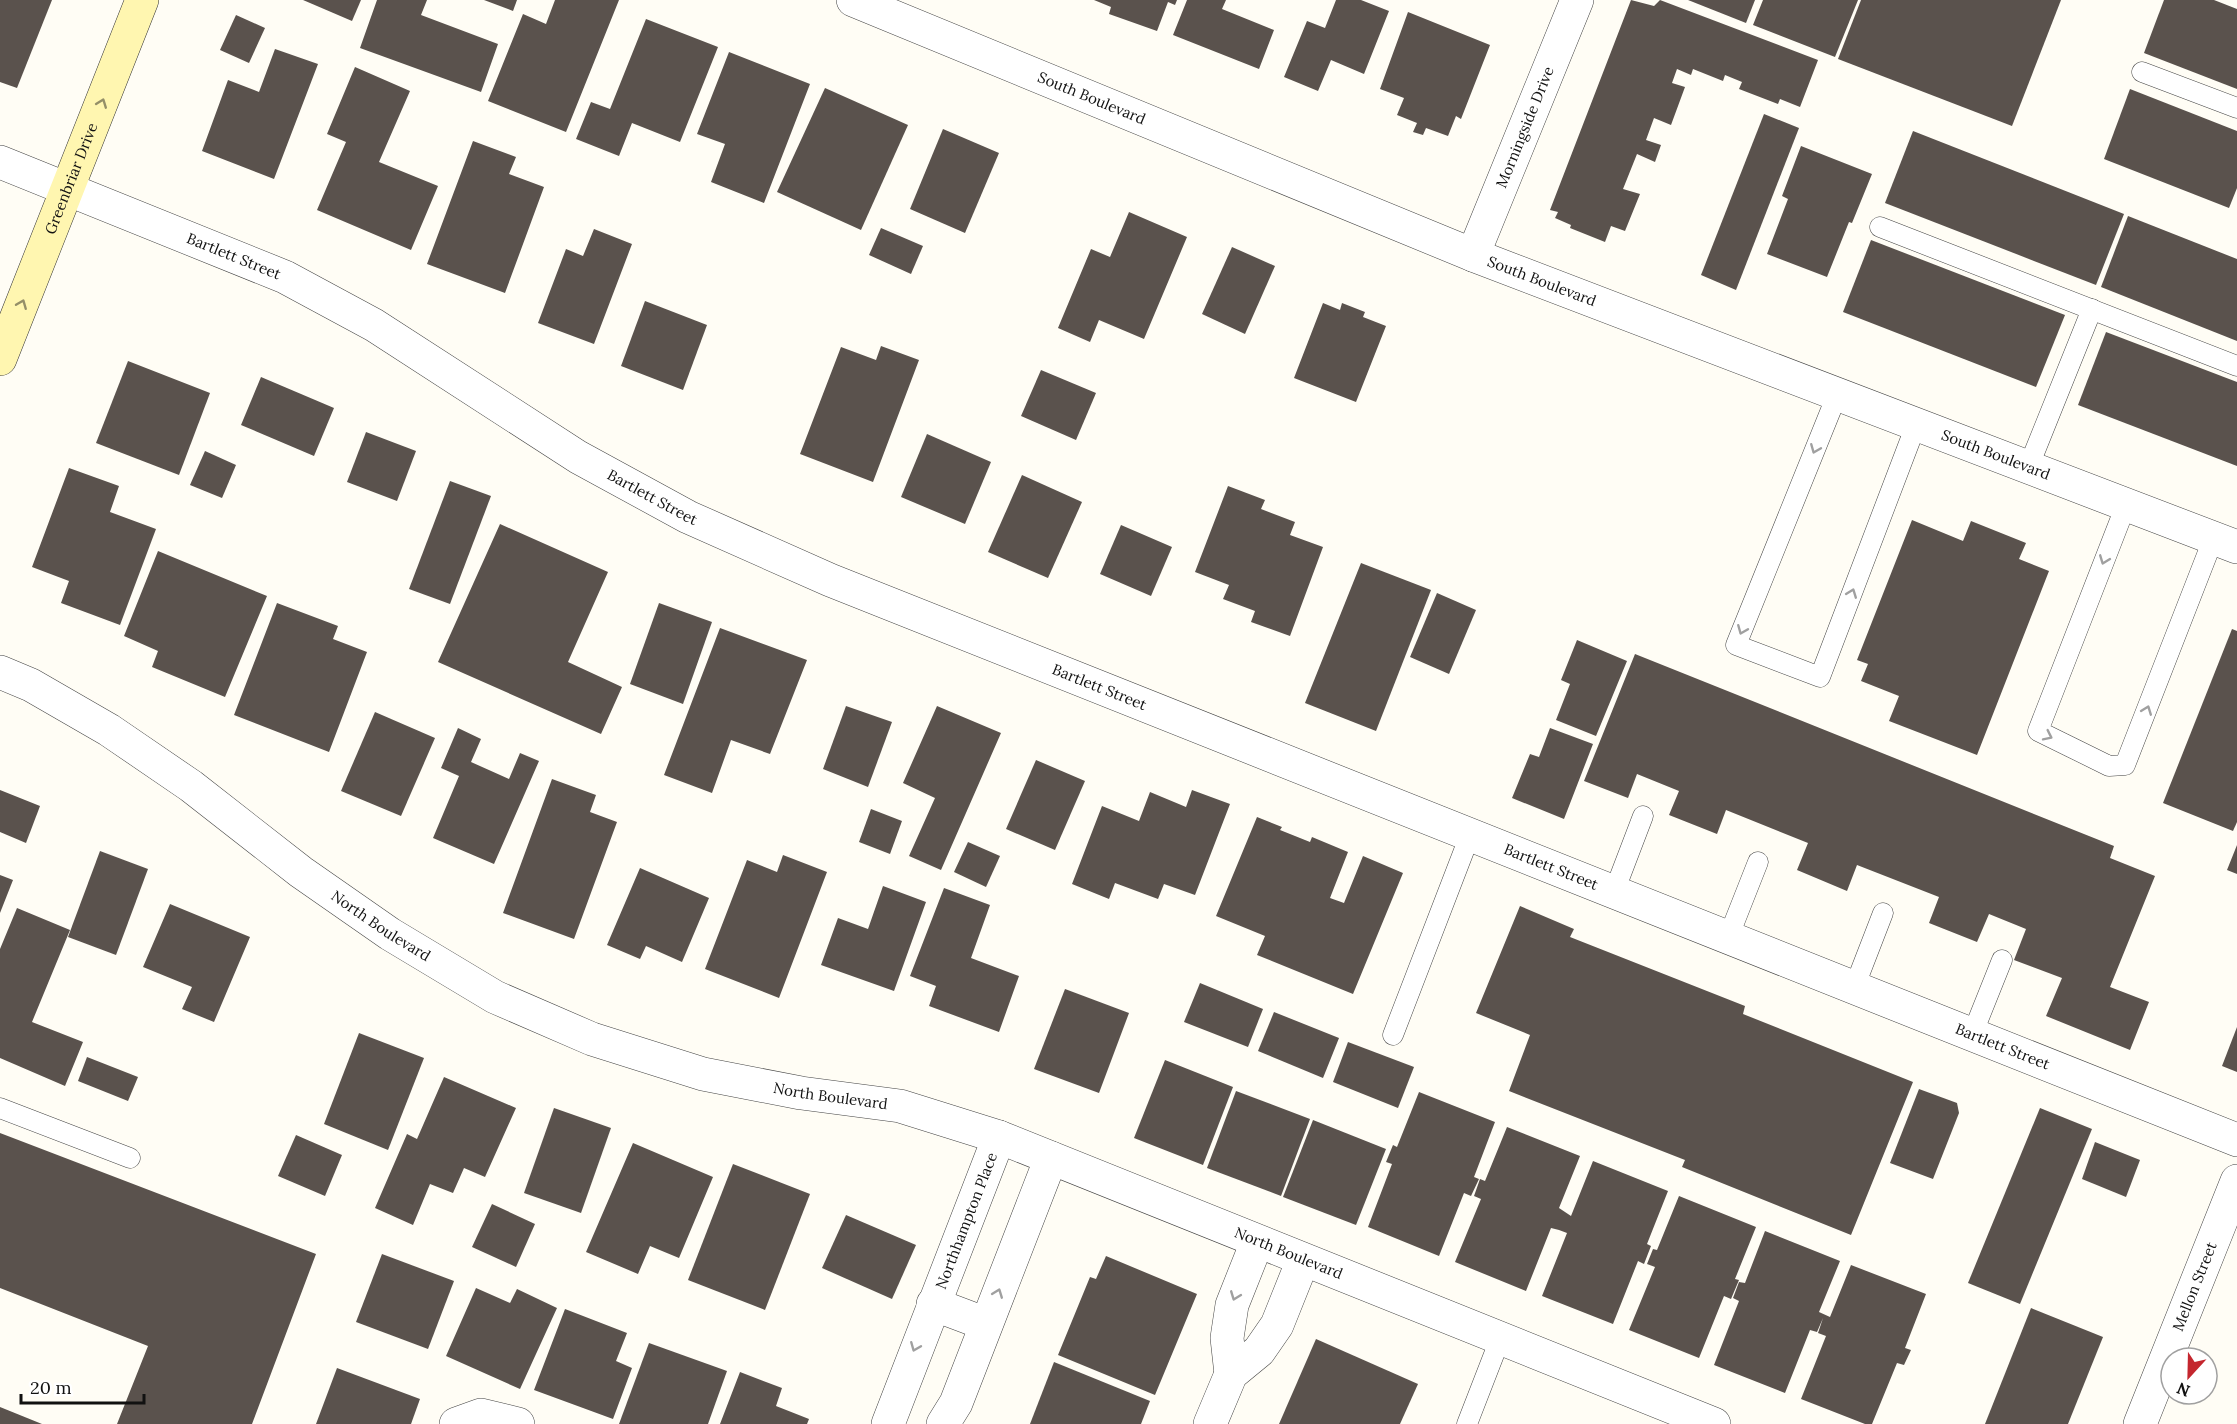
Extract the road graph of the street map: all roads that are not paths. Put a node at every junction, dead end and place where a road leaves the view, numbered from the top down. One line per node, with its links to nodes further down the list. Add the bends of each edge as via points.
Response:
1 (142, 0): 7 (main road, Greenbriar Drive, one-way to 1)
2 (853, 0): 9 (street, South Boulevard)
3 (1577, 0): 9 (street, Morningside Drive)
4 (2142, 72): 5 (lane)
5 (2237, 108)
6 (0, 162): 7 (street, Bartlett Street)
7 (68, 189): 11 (main road, Greenbriar Drive, one-way to 7); 20 (street, Bartlett Street, via 285,277 374,325 578,457 688,517 830,580)
8 (1880, 227): 10 (lane)
9 (1473, 255): 13 (street, South Boulevard)
10 (2092, 309): 12 (lane); 15 (lane)
11 (0, 358)
12 (2237, 366)
13 (1837, 395): 14 (street, South Boulevard); 14 (lane, one-way to 14, via 1736,645 1820,677)
14 (1916, 425): 15 (street, South Boulevard)
15 (2028, 468): 16 (street, South Boulevard)
16 (2126, 506): 17 (street, South Boulevard); 17 (lane, one-way to 17, via 2038,731 2109,766 2125,765)
17 (2226, 542)
18 (0, 672): 30 (street, North Boulevard, via 109,730 390,934 495,997 592,1039 703,1074 801,1093 900,1106)
19 (1643, 816): 22 (lane)
20 (1470, 835): 22 (street, Bartlett Street); 27 (lane)
21 (1758, 862): 24 (lane)
22 (1614, 892): 24 (street, Bartlett Street)
23 (1883, 913): 26 (lane)
24 (1728, 938): 26 (street, Bartlett Street)
25 (2002, 960): 28 (lane)
26 (1854, 988): 28 (street, Bartlett Street)
27 (1393, 1035)
28 (1972, 1035): 31 (street, Bartlett Street)
29 (0, 1108): 32 (lane)
30 (999, 1137): 33 (street, North Boulevard); 37 (street, Northhampton Place)
31 (2237, 1140)
32 (130, 1158)
33 (1051, 1158): 35 (street, North Boulevard); 38 (street, one-way to 33)
34 (2237, 1181): 48 (street, Mellon Street)
35 (1257, 1242): 36 (street, North Boulevard); 40 (street, one-way to 40, via 1232,1305 1227,1338)
36 (1303, 1260): 39 (street, North Boulevard); 40 (street, via 1276,1325 1258,1351)
37 (933, 1304): 38 (street, Northhampton Place); 43 (street, Northhampton Place, one-way to 43)
38 (986, 1324): 44 (street, via 956,1403)
39 (1500, 1339): 46 (lane); 47 (street, North Boulevard)
40 (1231, 1374): 45 (street)
41 (456, 1424): 42 (street, via 481,1415)
42 (518, 1424)
43 (888, 1424)
44 (943, 1424)
45 (1210, 1424)
46 (1467, 1424)
47 (1714, 1424)
48 (2140, 1424)

